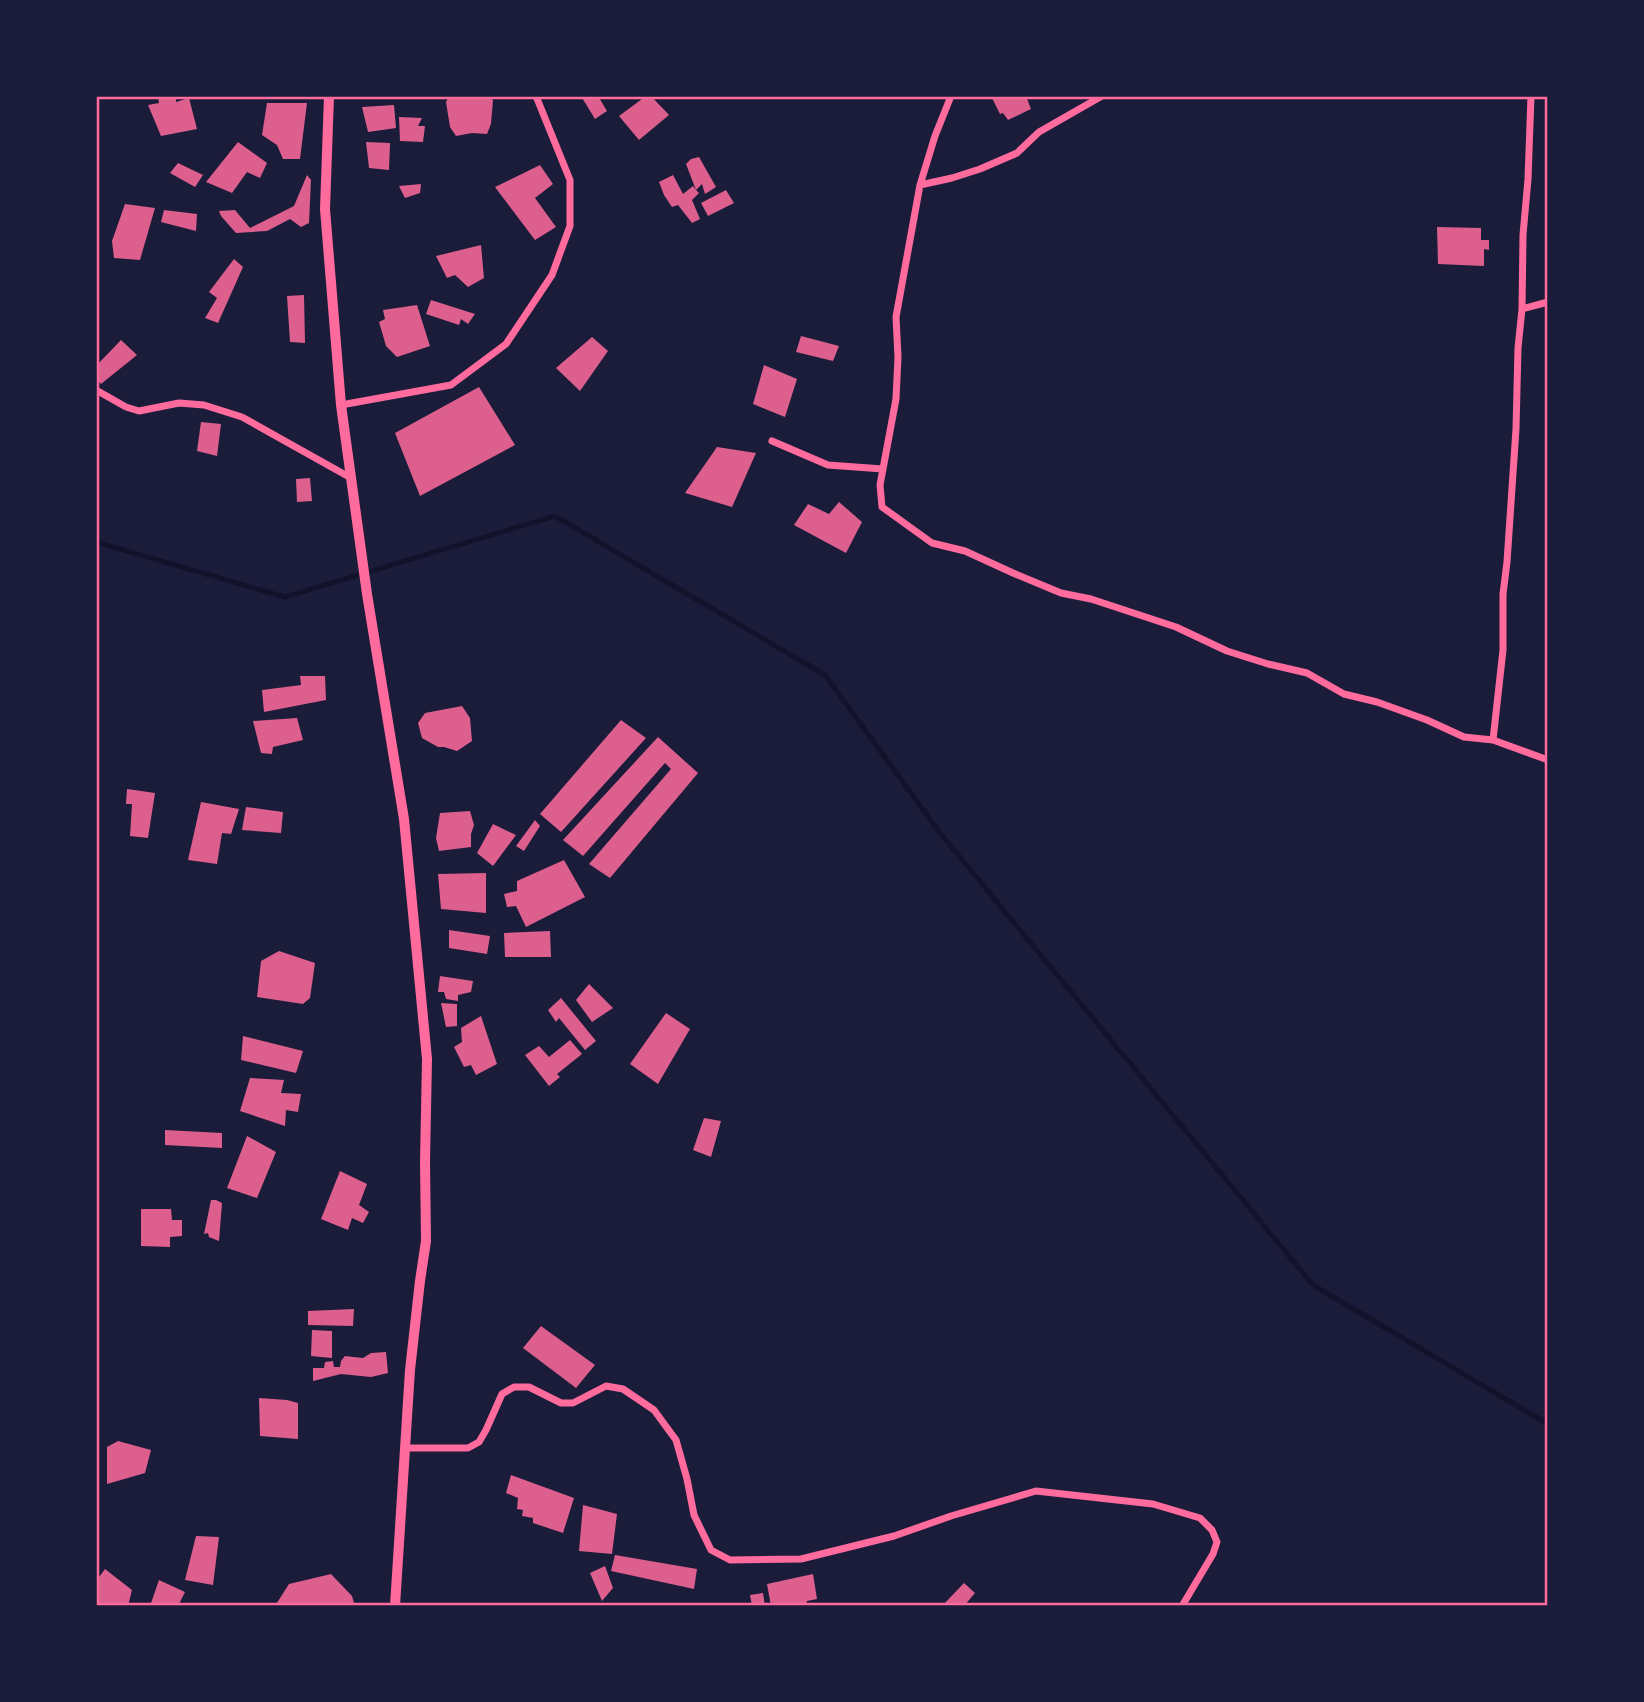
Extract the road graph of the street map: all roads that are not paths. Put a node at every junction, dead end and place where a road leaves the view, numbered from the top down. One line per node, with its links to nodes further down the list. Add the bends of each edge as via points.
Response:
1 (329, 96): 10 (street, via 325,209)
2 (536, 96): 10 (street, via 570,180 570,226 552,275 506,344 451,385)
3 (951, 96): 6 (street)
4 (1102, 96): 6 (street, via 1039,132 1017,153 980,169)
5 (1531, 96): 8 (street)
6 (920, 185): 12 (street, via 896,317 896,399)
7 (1548, 302): 8 (street)
8 (1522, 309): 14 (street, via 1503,650)
9 (96, 390): 13 (street, via 139,411 179,403 242,417)
10 (341, 405): 13 (street)
11 (772, 441): 12 (street, via 828,465)
12 (883, 469): 14 (street, via 882,507 932,543 965,551 1061,593 1176,627 1227,651 1307,673 1344,694 1377,702 1464,737)
13 (352, 478): 16 (street, via 404,819 427,1059 426,1241 410,1370)
14 (1493, 740): 15 (street)
15 (1548, 760)
16 (406, 1448): 17 (street); 18 (street, via 468,1448 479,1442 502,1394 514,1387 529,1387 561,1403 573,1403 606,1386 623,1389 654,1409 676,1440 694,1515 711,1550 730,1560 801,1559 894,1536 1036,1491 1153,1504 1200,1518 1217,1542)
17 (395, 1606)
18 (1182, 1606)

